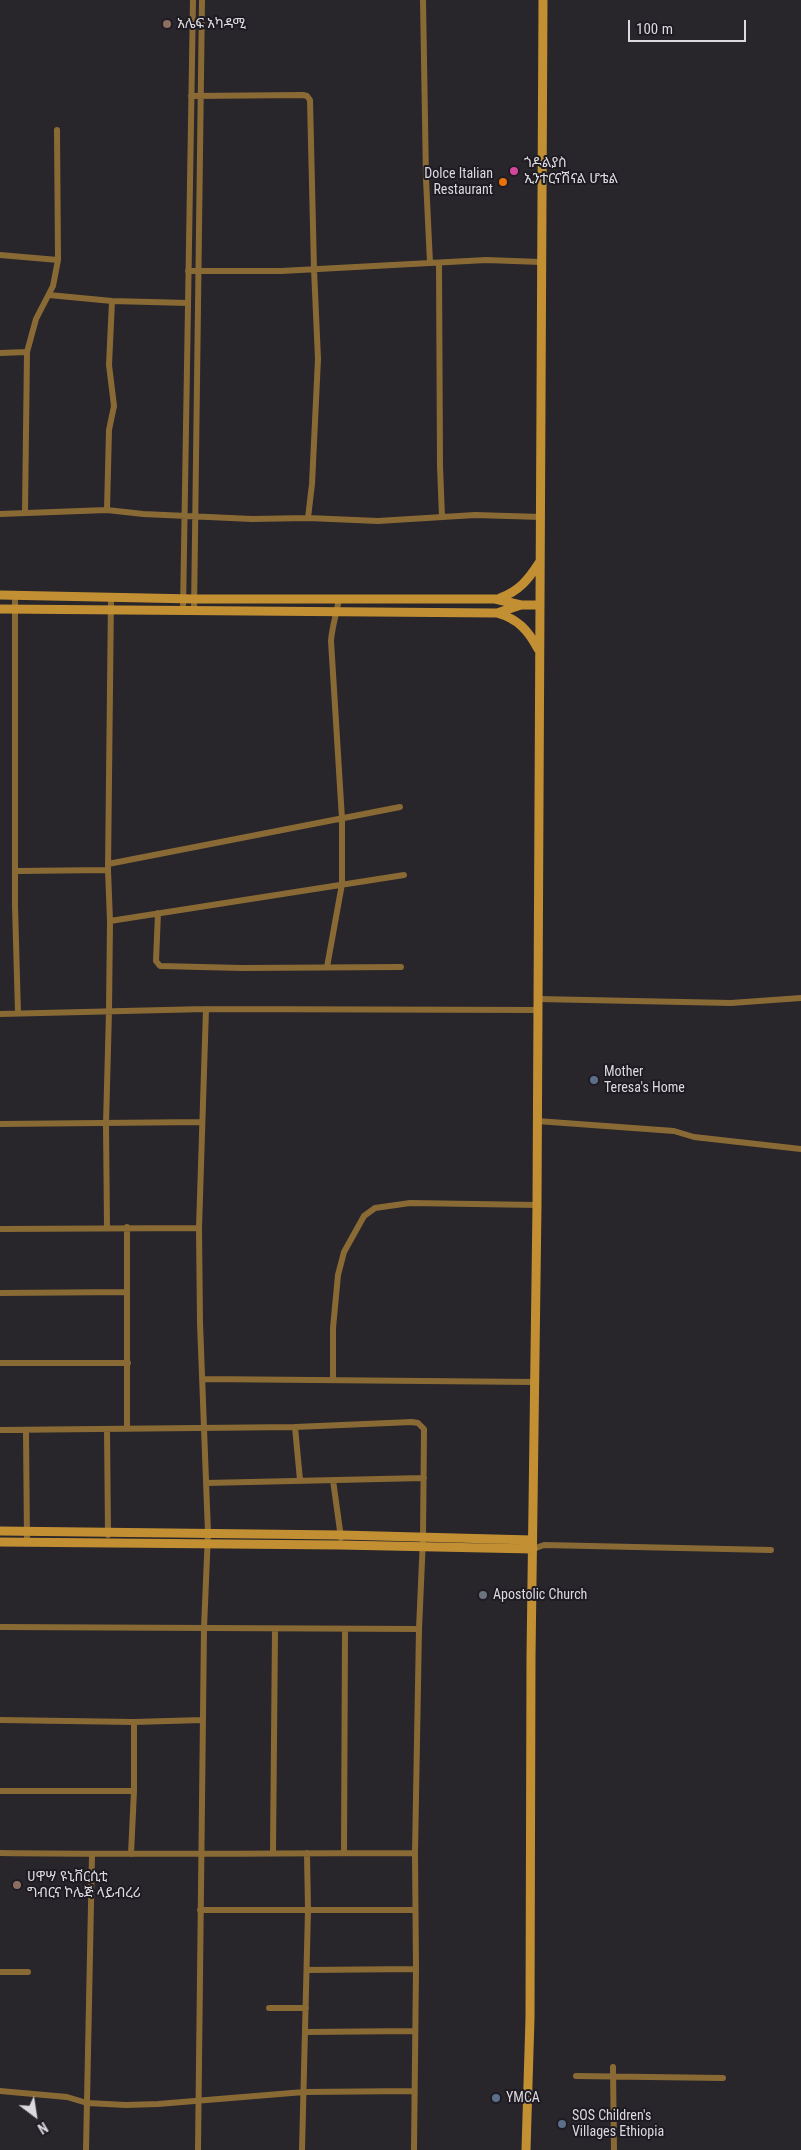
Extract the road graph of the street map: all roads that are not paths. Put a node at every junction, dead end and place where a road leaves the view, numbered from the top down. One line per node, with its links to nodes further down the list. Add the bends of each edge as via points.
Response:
1 (193, 0): 5 (street)
2 (202, 0): 6 (street)
3 (423, 0): 11 (street)
4 (543, 0): 10 (main road)
5 (191, 96): 6 (street); 14 (street)
6 (202, 96): 13 (street, via 303,95 310,100); 15 (street)
7 (57, 130): 9 (street)
8 (0, 255): 9 (street)
9 (58, 260): 16 (street, via 54,286)
10 (540, 262): 12 (street, via 486,260); 27 (main road)
11 (430, 263): 12 (street); 13 (street)
12 (439, 263): 26 (street)
13 (314, 269): 15 (street); 28 (street, via 318,359)
14 (188, 271): 15 (street); 18 (street)
15 (200, 271): 25 (street)
16 (49, 295): 17 (street); 19 (street, via 36,319)
17 (112, 301): 18 (street); 21 (street, via 109,365 114,406 109,430)
18 (188, 303): 24 (street)
19 (27, 352): 20 (street); 22 (street)
20 (0, 353)
21 (107, 510): 22 (street); 24 (street)
22 (25, 512): 23 (street)
23 (0, 514)
24 (186, 515): 25 (street); 34 (street)
25 (197, 516): 28 (street); 35 (street)
26 (442, 517): 27 (street); 28 (street, via 378,521)
27 (541, 517): 29 (main road)
28 (308, 518)
29 (540, 563): 37 (main road, via 524,585); 39 (main road)
30 (0, 595): 31 (main road)
31 (15, 595): 32 (main road); 41 (street)
32 (111, 597): 34 (main road); 42 (street)
33 (339, 598): 35 (main road); 36 (main road); 45 (street)
34 (184, 599): 35 (main road); 43 (street)
35 (196, 599): 44 (street)
36 (463, 599): 37 (main road); 46 (main road)
37 (495, 599): 38 (main road)
38 (521, 605): 39 (main road); 47 (main road)
39 (540, 605): 48 (main road)
40 (0, 609): 41 (main road)
41 (15, 609): 42 (main road); 52 (street)
42 (110, 609): 43 (main road); 51 (street)
43 (184, 611): 44 (main road)
44 (194, 612): 45 (main road)
45 (338, 612): 46 (main road); 50 (street, via 332,624 331,641)
46 (463, 613): 47 (main road)
47 (497, 613): 48 (main road, via 523,626)
48 (539, 652): 60 (main road)
49 (400, 807): 50 (street)
50 (342, 819): 51 (street); 54 (street)
51 (108, 867): 52 (street); 56 (street)
52 (16, 871): 64 (street)
53 (404, 875): 54 (street)
54 (342, 884): 55 (street); 57 (street)
55 (158, 913): 56 (street); 57 (street, via 156,961 160,966)
56 (110, 921): 62 (street)
57 (327, 967): 58 (street)
58 (401, 968)
59 (801, 998): 60 (street, via 731,1002)
60 (538, 999): 63 (main road)
61 (206, 1009): 62 (street); 63 (street); 67 (street)
62 (109, 1010): 64 (street); 69 (street)
63 (537, 1010): 66 (main road)
64 (18, 1013): 65 (street)
65 (0, 1014)
66 (537, 1121): 70 (street, via 674,1131 694,1137); 71 (main road)
67 (202, 1122): 69 (street); 74 (street)
68 (0, 1124): 69 (street)
69 (106, 1124): 72 (street)
70 (801, 1149)
71 (537, 1205): 81 (street, via 410,1203 375,1208 364,1216 344,1252 338,1275); 82 (main road)
72 (108, 1227): 73 (street); 75 (street)
73 (127, 1227): 74 (street); 76 (street)
74 (199, 1228): 80 (street)
75 (0, 1229)
76 (127, 1292): 77 (street); 79 (street)
77 (0, 1293)
78 (0, 1363): 79 (street)
79 (128, 1363): 85 (street)
80 (203, 1379): 81 (street); 83 (street)
81 (333, 1380): 82 (street)
82 (534, 1382): 98 (main road)
83 (204, 1427): 84 (street); 85 (street); 92 (street)
84 (295, 1427): 89 (street, via 418,1423 425,1432); 90 (street)
85 (127, 1428): 86 (street)
86 (107, 1429): 88 (street); 95 (street)
87 (0, 1430): 88 (street)
88 (26, 1431): 93 (street)
89 (424, 1478): 91 (street); 101 (street)
90 (300, 1480): 91 (street); 92 (street)
91 (333, 1480): 97 (street)
92 (206, 1482): 96 (street)
93 (28, 1530): 94 (main road); 95 (main road); 100 (street)
94 (0, 1531)
95 (108, 1532): 96 (main road); 102 (street)
96 (208, 1533): 97 (main road); 103 (street)
97 (341, 1535): 101 (main road); 104 (street)
98 (532, 1540): 101 (main road); 105 (street); 106 (main road)
99 (0, 1542): 100 (main road)
100 (27, 1542): 102 (main road)
101 (423, 1542): 104 (main road); 106 (main road); 110 (street)
102 (108, 1543): 103 (main road)
103 (208, 1545): 104 (main road); 109 (street)
104 (340, 1545)
105 (544, 1545): 106 (street); 107 (street)
106 (532, 1549): 150 (main road, via 530,2018)
107 (771, 1550)
108 (0, 1628): 109 (street)
109 (204, 1628): 111 (street); 114 (street)
110 (419, 1628): 112 (street); 122 (street)
111 (275, 1629): 112 (street); 118 (street)
112 (345, 1629): 121 (street)
113 (0, 1720): 115 (street)
114 (202, 1720): 115 (street); 125 (street)
115 (134, 1722): 117 (street)
116 (0, 1790): 117 (street)
117 (134, 1791): 123 (street)
118 (273, 1852): 120 (street); 125 (street)
119 (0, 1853): 124 (street)
120 (307, 1853): 121 (street); 127 (street)
121 (344, 1853): 122 (street)
122 (415, 1853): 128 (street)
123 (131, 1854): 124 (street); 125 (street)
124 (92, 1855): 145 (street)
125 (201, 1855): 126 (street)
126 (200, 1910): 127 (street); 144 (street)
127 (308, 1910): 128 (street); 130 (street)
128 (415, 1910): 129 (street)
129 (416, 1969): 130 (street); 135 (street)
130 (307, 1970): 134 (street)
131 (0, 1972): 132 (street)
132 (28, 1972)
133 (268, 2008): 134 (street)
134 (306, 2008): 136 (street)
135 (414, 2031): 136 (street); 142 (street)
136 (305, 2032): 143 (street)
137 (613, 2067): 139 (street)
138 (576, 2076): 139 (street)
139 (614, 2076): 140 (street); 151 (street)
140 (723, 2078)
141 (0, 2091): 145 (street, via 67,2097)
142 (413, 2091): 143 (street); 149 (street)
143 (304, 2092): 144 (street); 148 (street)
144 (198, 2101): 145 (street, via 126,2105); 147 (street)
145 (87, 2103): 146 (street)
146 (86, 2150)
147 (198, 2150)
148 (302, 2150)
149 (414, 2150)
150 (526, 2150)
151 (614, 2150)

